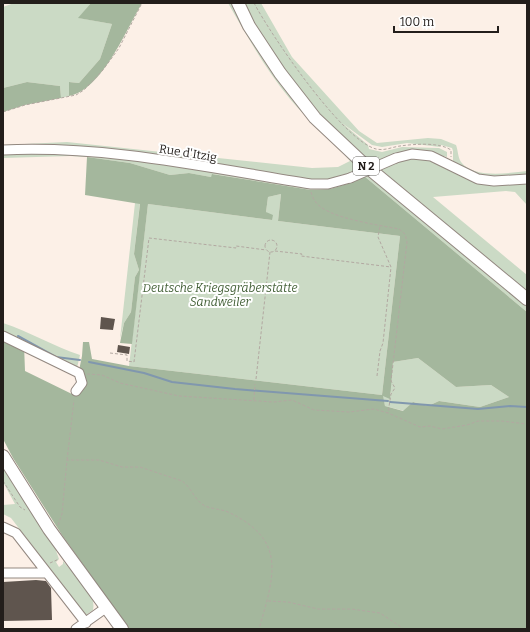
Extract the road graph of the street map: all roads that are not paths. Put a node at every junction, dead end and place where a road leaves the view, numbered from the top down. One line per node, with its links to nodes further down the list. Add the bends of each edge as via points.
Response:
1 (238, 3): 4 (main road, N 2, via 249,26 280,73 316,118 366,166)
2 (3, 151): 3 (street, Rue d'Itzig, bridge, via 67,149 102,152 311,184 328,184 350,178 396,158 412,154 431,156 478,179)
3 (527, 179)
4 (527, 299)
5 (3, 336): 6 (street, via 79,373 82,383)
6 (76, 391)
7 (3, 456): 11 (main road, via 52,533)
8 (3, 527): 9 (street, via 16,533)
9 (46, 571): 10 (street); 12 (street)
10 (3, 573)
11 (107, 608): 12 (street); 14 (main road)
12 (86, 623): 13 (street)
13 (76, 629)
14 (122, 629)

